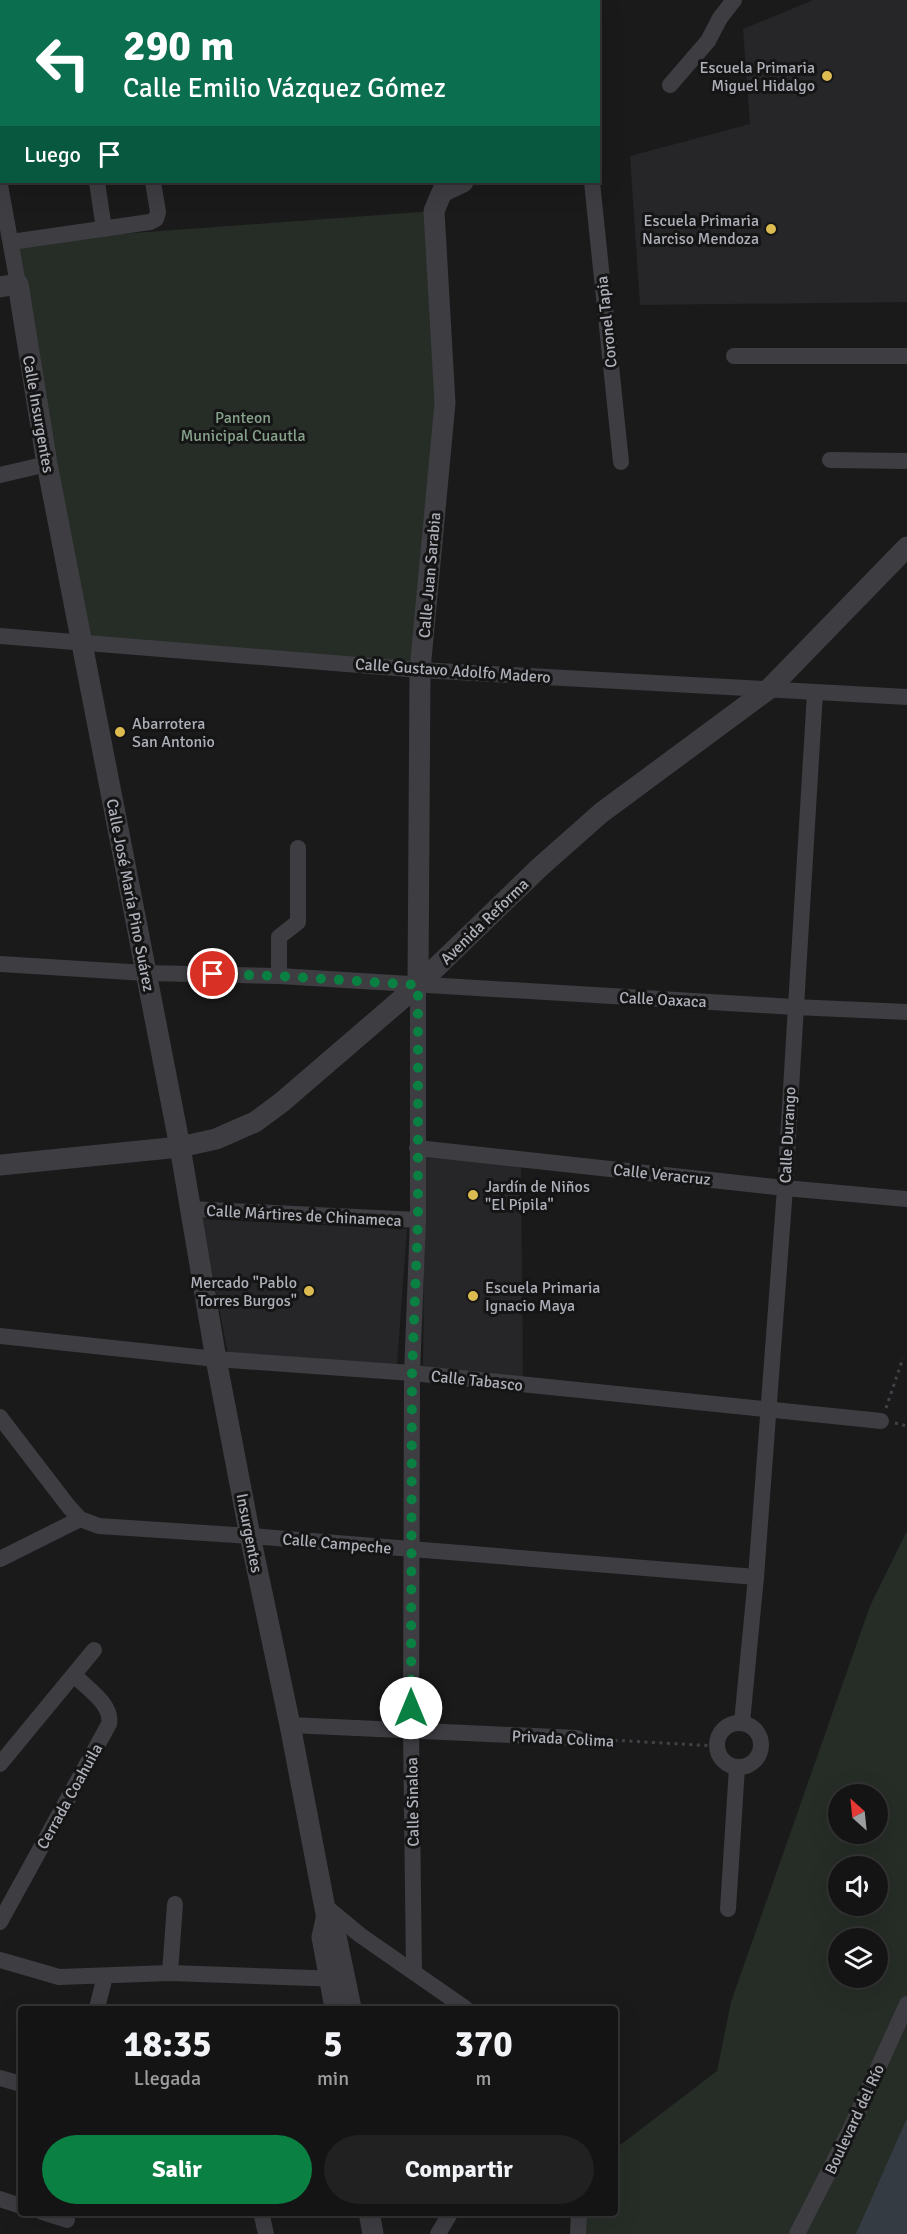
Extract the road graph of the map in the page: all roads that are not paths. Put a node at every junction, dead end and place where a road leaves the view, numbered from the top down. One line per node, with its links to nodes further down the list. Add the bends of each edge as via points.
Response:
1 (734, 0): 2 (street, via 708,41)
2 (670, 85)
3 (97, 183): 8 (street)
4 (153, 183): 8 (street, via 156,219)
5 (461, 183): 21 (street, Calle Juan Sarabia, via 442,192 434,211 445,403)
6 (592, 183): 15 (street, Coronel Tapia)
7 (0, 185): 9 (street, Calle Insurgentes)
8 (104, 229): 9 (street)
9 (11, 242): 10 (street, Calle Insurgentes)
10 (9, 285): 16 (street, Calle Insurgentes)
11 (734, 356): 12 (street)
12 (907, 356)
13 (830, 460): 14 (street)
14 (907, 461)
15 (621, 462)
16 (47, 464): 17 (street); 20 (street, Calle Insurgentes)
17 (0, 475)
18 (907, 547): 22 (street, Avenida Reforma)
19 (0, 636): 20 (street, Calle Gustavo Adolfo Madero)
20 (81, 643): 21 (street, Calle Gustavo Adolfo Madero); 27 (street, Calle José María Pino Suárez)
21 (420, 670): 22 (street, Calle Gustavo Adolfo Madero); 29 (street, Calle Juan Sarabia)
22 (770, 688): 23 (street, Calle Gustavo Adolfo Madero); 29 (street, Avenida Reforma, via 601,813)
23 (815, 693): 24 (street, Calle Gustavo Adolfo Madero); 30 (street, Calle Durango)
24 (907, 697)
25 (298, 848): 28 (street, via 300,913 298,922 279,937)
26 (0, 964): 27 (street, Calle Oaxaca)
27 (146, 972): 28 (street, Calle Oaxaca); 32 (street, Calle José María Pino Suárez)
28 (279, 976): 29 (street, Calle Oaxaca)
29 (418, 985): 30 (street, Calle Oaxaca); 32 (street, Avenida Reforma, via 255,1122 216,1139); 33 (street, Calle Sinaloa)
30 (794, 1007): 31 (street, Calle Oaxaca); 35 (street, Calle Durango)
31 (907, 1012)
32 (180, 1147): 34 (street, Avenida Reforma); 37 (street, Insurgentes)
33 (417, 1148): 35 (street, Calle Veracruz); 38 (street, Calle Sinaloa)
34 (0, 1165)
35 (785, 1188): 36 (street, Calle Veracruz); 42 (street, Calle Durango)
36 (907, 1199)
37 (190, 1209): 38 (street, Calle Mártires de Chinameca); 40 (street, Insurgentes)
38 (418, 1220): 41 (street, Calle Sinaloa)
39 (0, 1336): 40 (street, Calle Tabasco)
40 (216, 1359): 41 (street, Calle Tabasco); 46 (street, Insurgentes)
41 (412, 1373): 42 (street, Calle Tabasco); 47 (street, Calle Sinaloa)
42 (767, 1409): 44 (street, Calle Tabasco); 49 (street, Calle Durango)
43 (0, 1417): 45 (street)
44 (881, 1421)
45 (80, 1519): 46 (street, Calle Campeche, via 99,1526); 48 (street)
46 (250, 1536): 47 (street, Calle Campeche); 53 (street, Insurgentes)
47 (412, 1549): 49 (street, Calle Campeche); 54 (street, Calle Sinaloa)
48 (0, 1558)
49 (756, 1577): 52 (street, Calle Durango)
50 (94, 1650): 51 (street)
51 (75, 1676): 56 (street); 61 (street, Cerrada Coahuila, via 107,1708 109,1724)
52 (742, 1722): 57 (street, via 757,1730 762,1747 754,1762); 57 (street, via 724,1727 716,1746 722,1760)
53 (290, 1725): 54 (street, Privada Colima); 60 (street, Insurgentes)
54 (411, 1730): 55 (street, Privada Colima); 63 (street, Calle Sinaloa)
55 (576, 1738)
56 (0, 1764)
57 (737, 1767): 59 (street)
58 (175, 1904): 64 (street)
59 (728, 1909)
60 (326, 1912): 63 (street); 66 (street, Insurgentes, via 336,1936)
61 (0, 1922)
62 (0, 1960): 65 (street, via 59,1977)
63 (414, 1972): 71 (street)
64 (170, 1973): 65 (street); 66 (street)
65 (105, 1976): 68 (street)
66 (338, 1980): 69 (street, Insurgentes); 70 (street, Insurgentes)
67 (907, 2004): 88 (street, Boulevard del Río)
68 (98, 2006)
69 (335, 2006)
70 (350, 2006)
71 (462, 2006)
72 (0, 2078): 73 (street)
73 (18, 2083)
74 (0, 2199): 75 (street)
75 (18, 2205)
76 (54, 2216): 82 (street)
77 (262, 2216): 83 (street)
78 (370, 2216): 84 (street)
79 (384, 2216): 85 (street)
80 (449, 2216): 86 (street)
81 (579, 2216): 87 (street)
82 (67, 2220)
83 (266, 2234)
84 (373, 2234)
85 (386, 2234)
86 (438, 2234)
87 (578, 2234)
88 (797, 2234)

